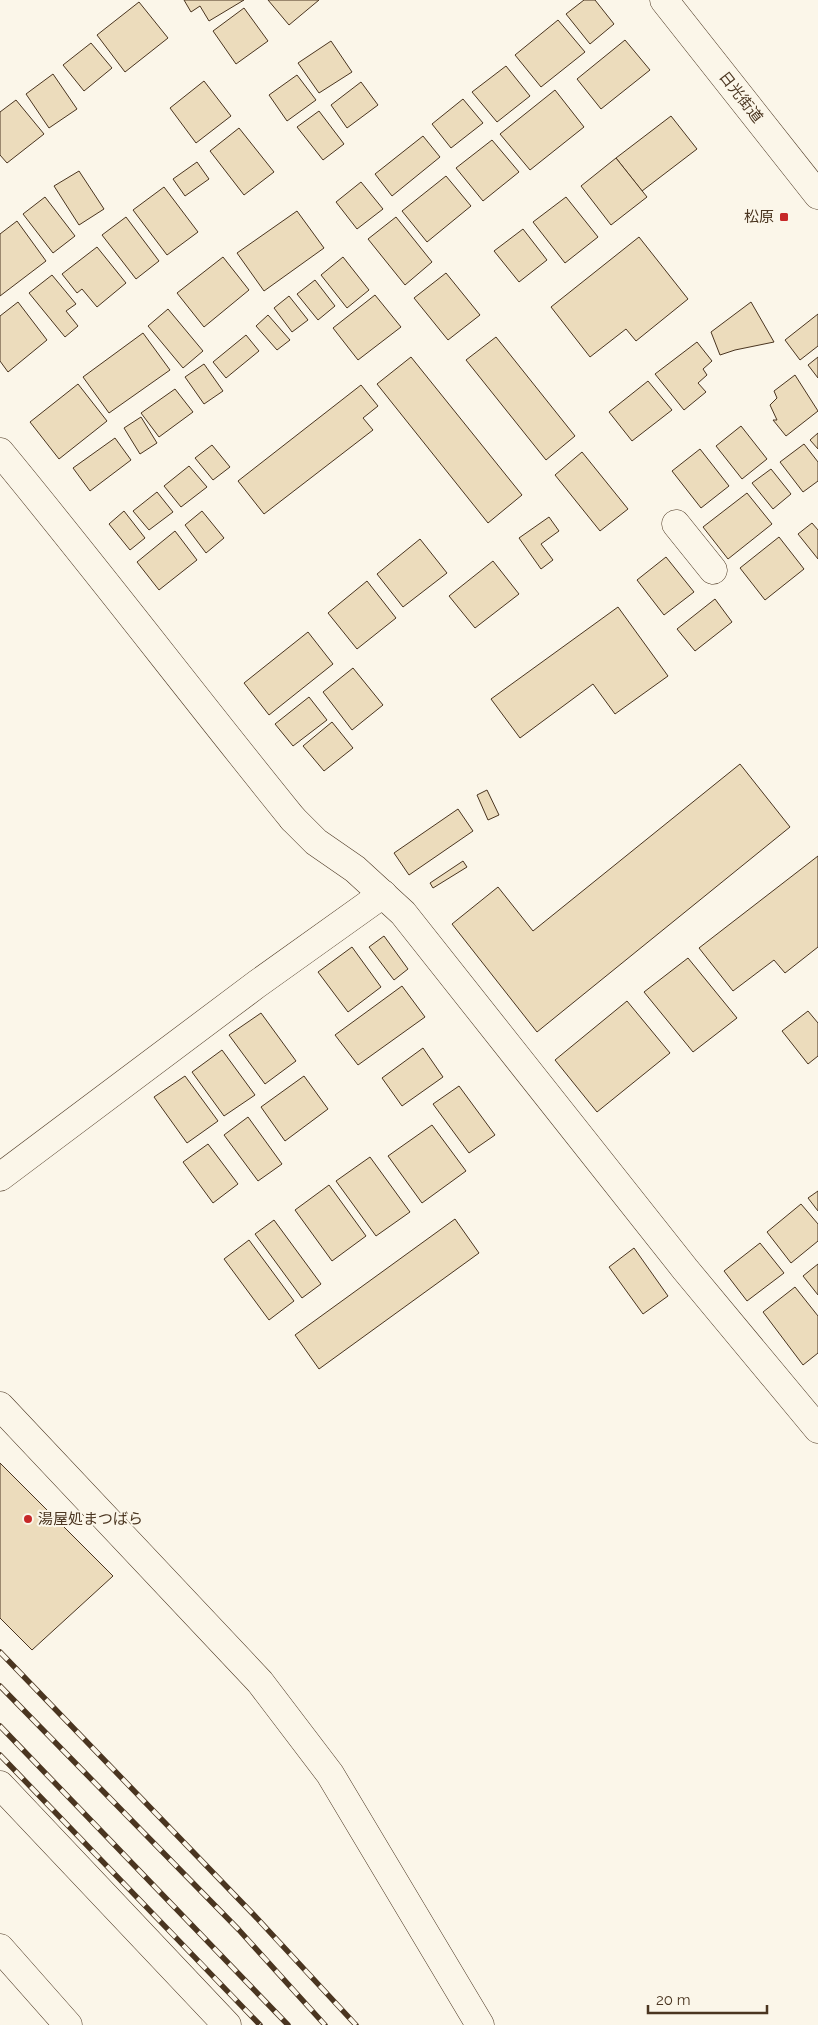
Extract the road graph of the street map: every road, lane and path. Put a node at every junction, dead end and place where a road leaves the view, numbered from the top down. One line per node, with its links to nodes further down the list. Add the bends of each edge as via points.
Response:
1 (664, 0): 2 (street, 日光街道)
2 (818, 195)
3 (0, 452): 6 (street, via 293,819 316,842 355,869)
4 (676, 524): 5 (street)
5 (713, 570)
6 (383, 894): 7 (street); 9 (street, via 403,913 685,1269)
7 (0, 1177)
8 (0, 1406): 14 (street, via 260,1682 330,1774)
9 (818, 1429)
10 (0, 1785): 13 (street)
11 (0, 1948): 12 (street)
12 (68, 2025)
13 (227, 2025)
14 (480, 2025)

